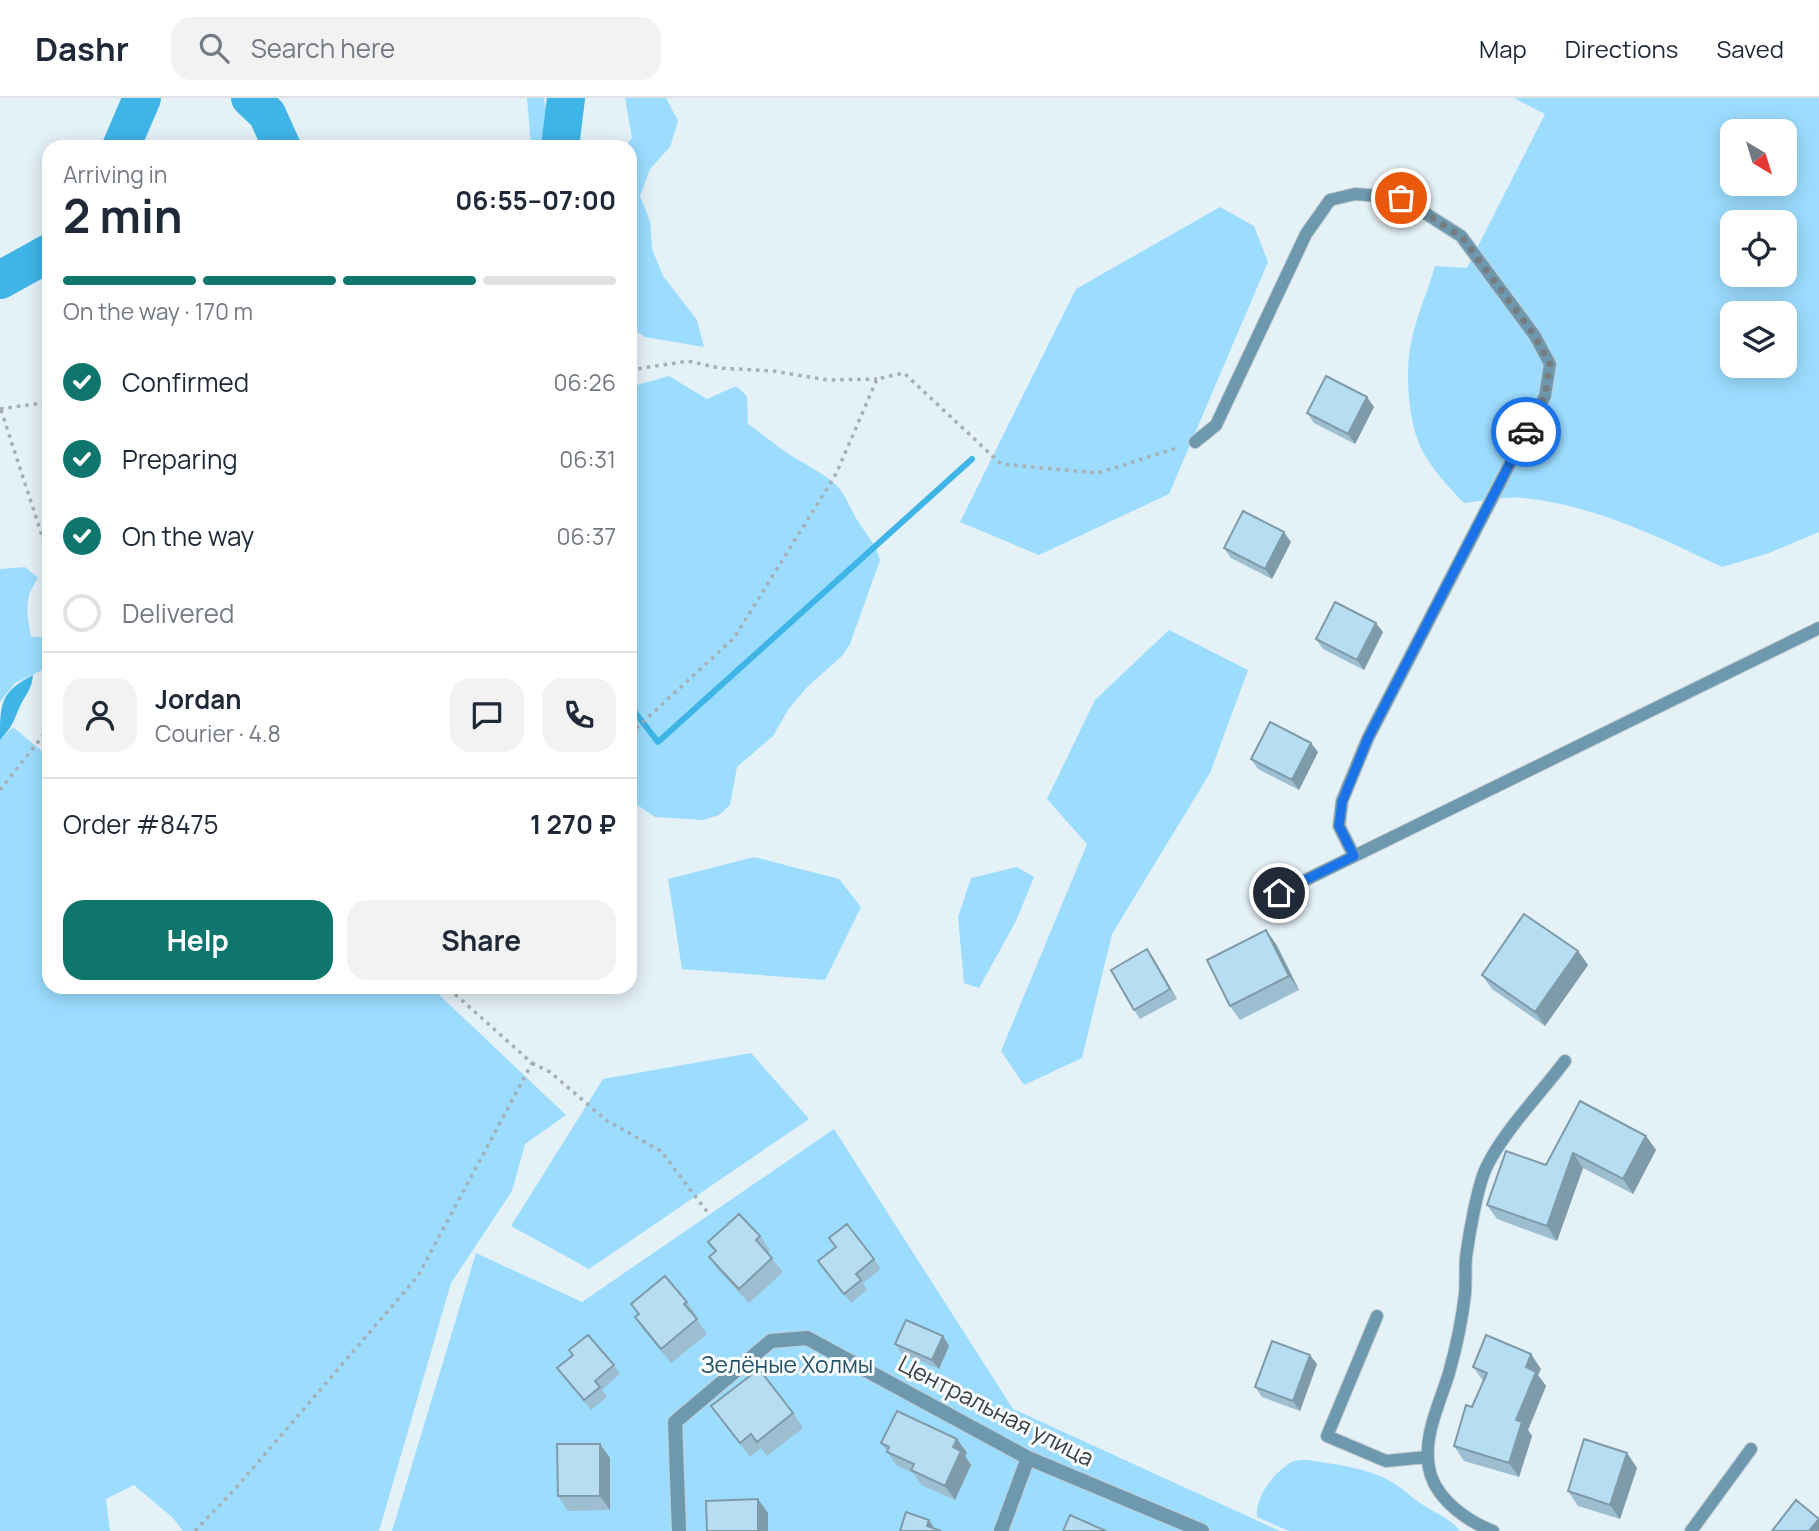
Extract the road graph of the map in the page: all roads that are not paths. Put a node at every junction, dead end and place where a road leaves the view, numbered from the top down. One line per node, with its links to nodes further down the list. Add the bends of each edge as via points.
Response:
1 (1195, 442): 3 (lane, via 1216,425 1306,234 1330,200 1354,194 1401,198 1461,236 1535,336 1550,364 1545,396 1368,738 1342,802 1339,826)
2 (1819, 628): 3 (lane)
3 (1354, 856): 4 (lane)
4 (1279, 893)
5 (1565, 1061): 8 (lane, via 1485,1170 1466,1255 1465,1294 1455,1347 1433,1417)
6 (1377, 1316): 8 (lane, via 1327,1436 1385,1461)
7 (1751, 1449): 14 (lane)
8 (1427, 1457): 13 (lane, via 1436,1488 1478,1525)
9 (1028, 1458): 10 (street, Центральная улица, via 807,1338 771,1341 675,1422); 11 (street); 12 (street, Центральная улица)
10 (679, 1531)
11 (1001, 1531)
12 (1202, 1531)
13 (1493, 1531)
14 (1691, 1531)

